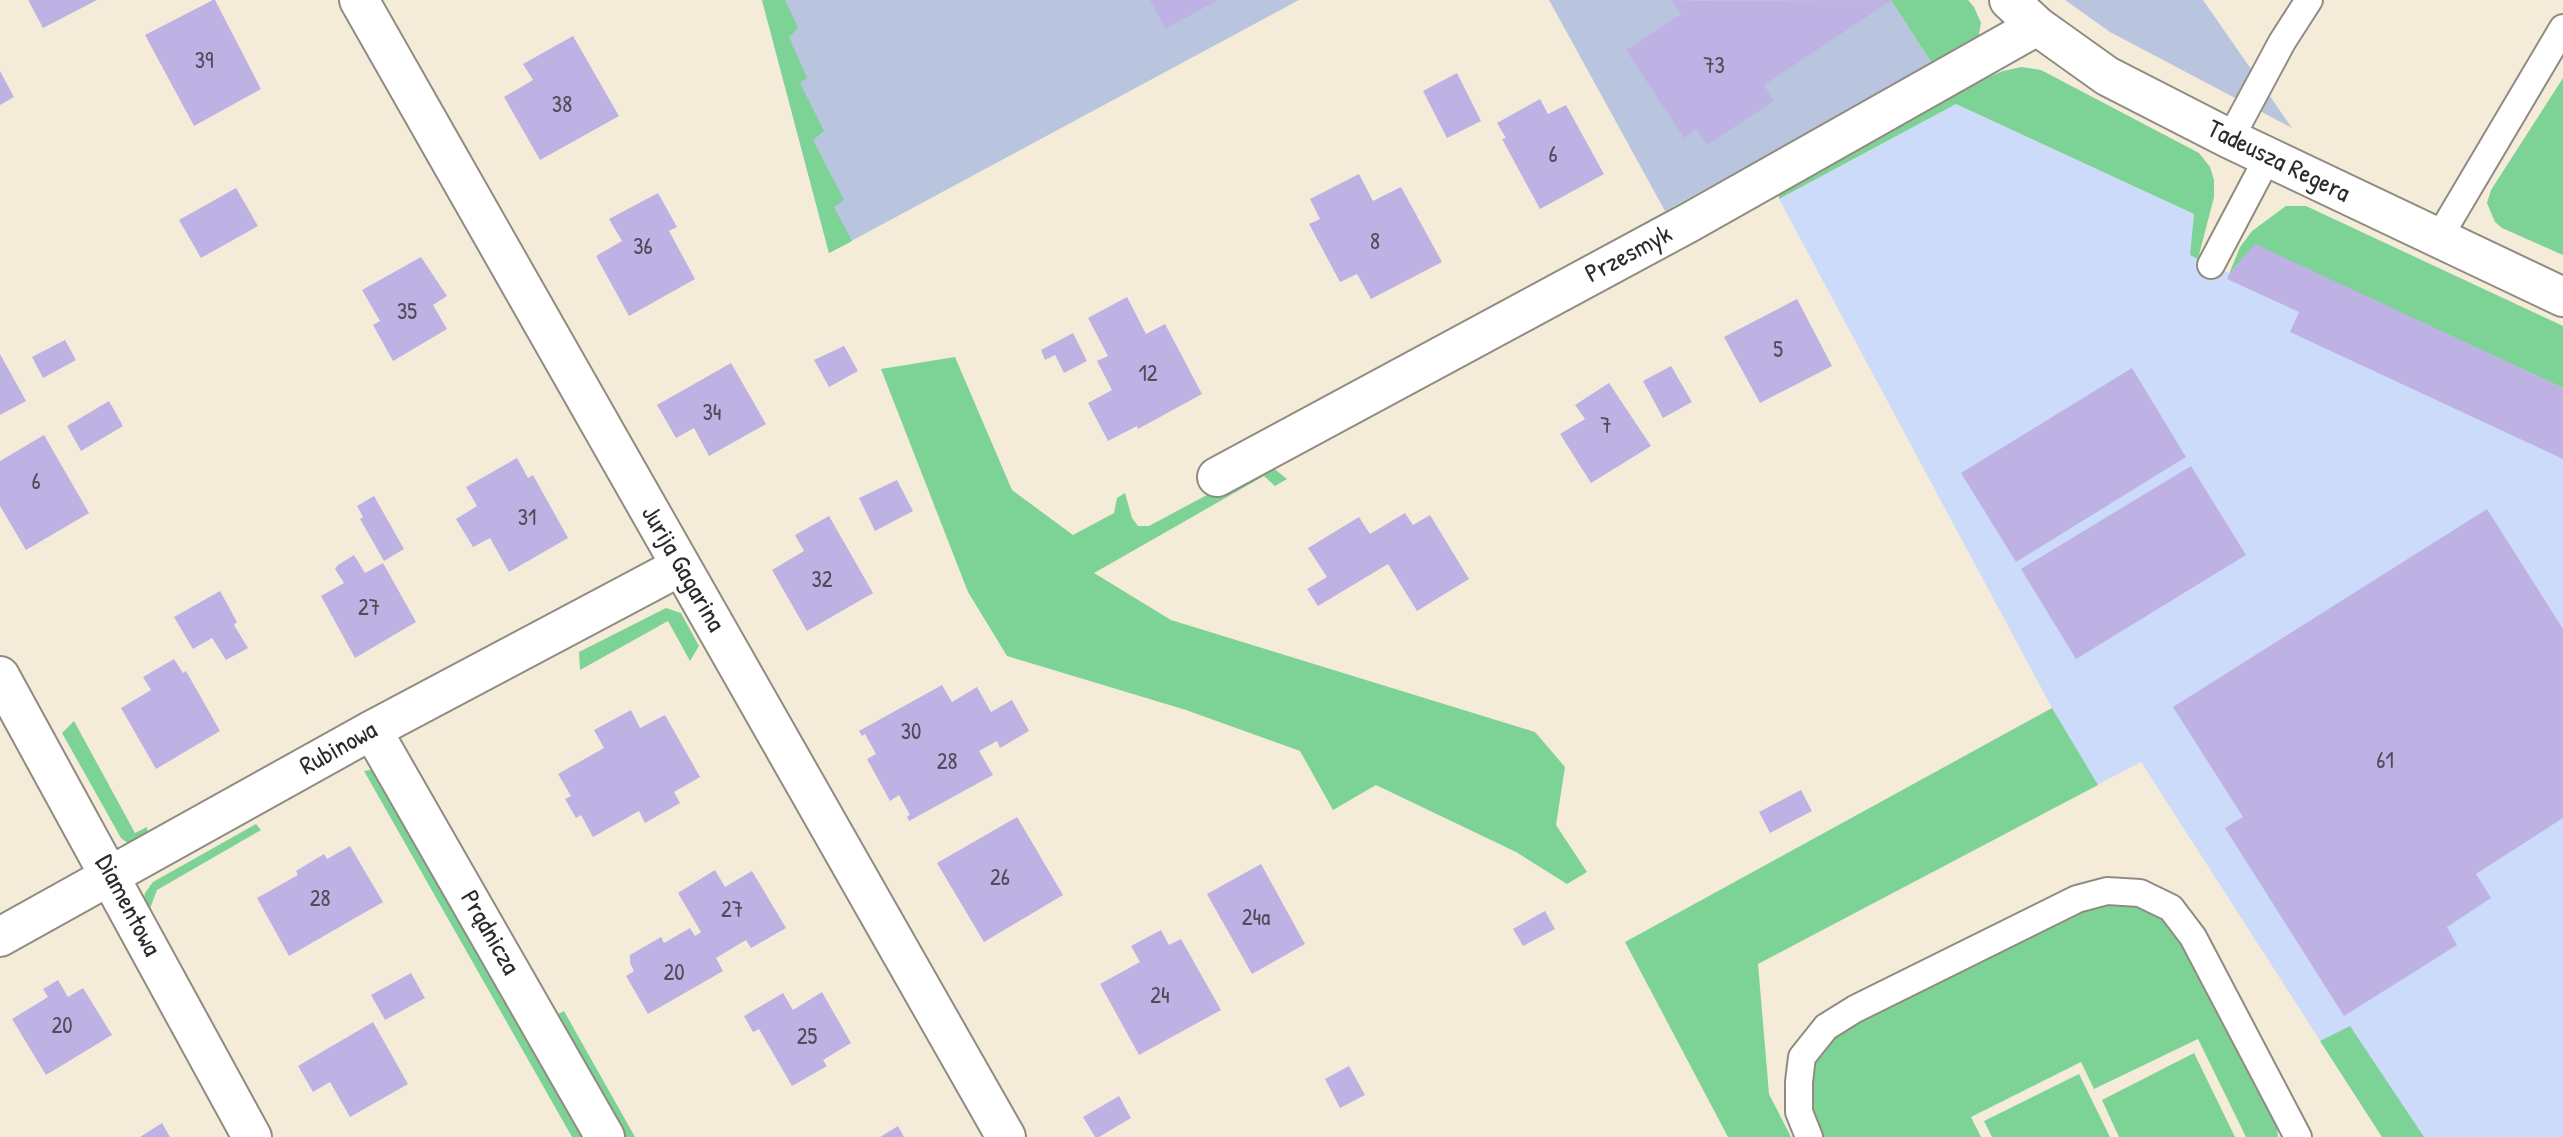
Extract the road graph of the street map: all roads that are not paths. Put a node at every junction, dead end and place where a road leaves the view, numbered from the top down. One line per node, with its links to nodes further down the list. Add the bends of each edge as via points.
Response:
1 (359, 0): 12 (street, Jurija Gagarina)
2 (2009, 0): 4 (street, Tadeusza Regera)
3 (2309, 0): 6 (lane, via 2281,42)
4 (2037, 26): 6 (street, Tadeusza Regera, via 2107,76); 11 (street, Przesmyk, via 1690,222)
5 (2563, 28): 8 (lane)
6 (2230, 139): 7 (street, Tadeusza Regera)
7 (2268, 157): 8 (street, Tadeusza Regera); 9 (lane)
8 (2438, 239): 10 (street, Tadeusza Regera)
9 (2211, 265)
10 (2563, 297)
11 (1217, 477)
12 (681, 566): 14 (street, Rubinowa); 19 (street, Jurija Gagarina)
13 (0, 676): 15 (street, Diamentowa)
14 (372, 730): 15 (street, Rubinowa); 18 (street, Prądnicza)
15 (111, 875): 16 (street, Rubinowa); 17 (street, Diamentowa)
16 (0, 937)
17 (252, 1137)
18 (605, 1137)
19 (1006, 1137)
20 (1809, 1137): 21 (lane, via 1799,1112 1802,1058 1826,1027 2077,899 2107,891 2140,893 2172,908 2193,937)
21 (2298, 1137)

